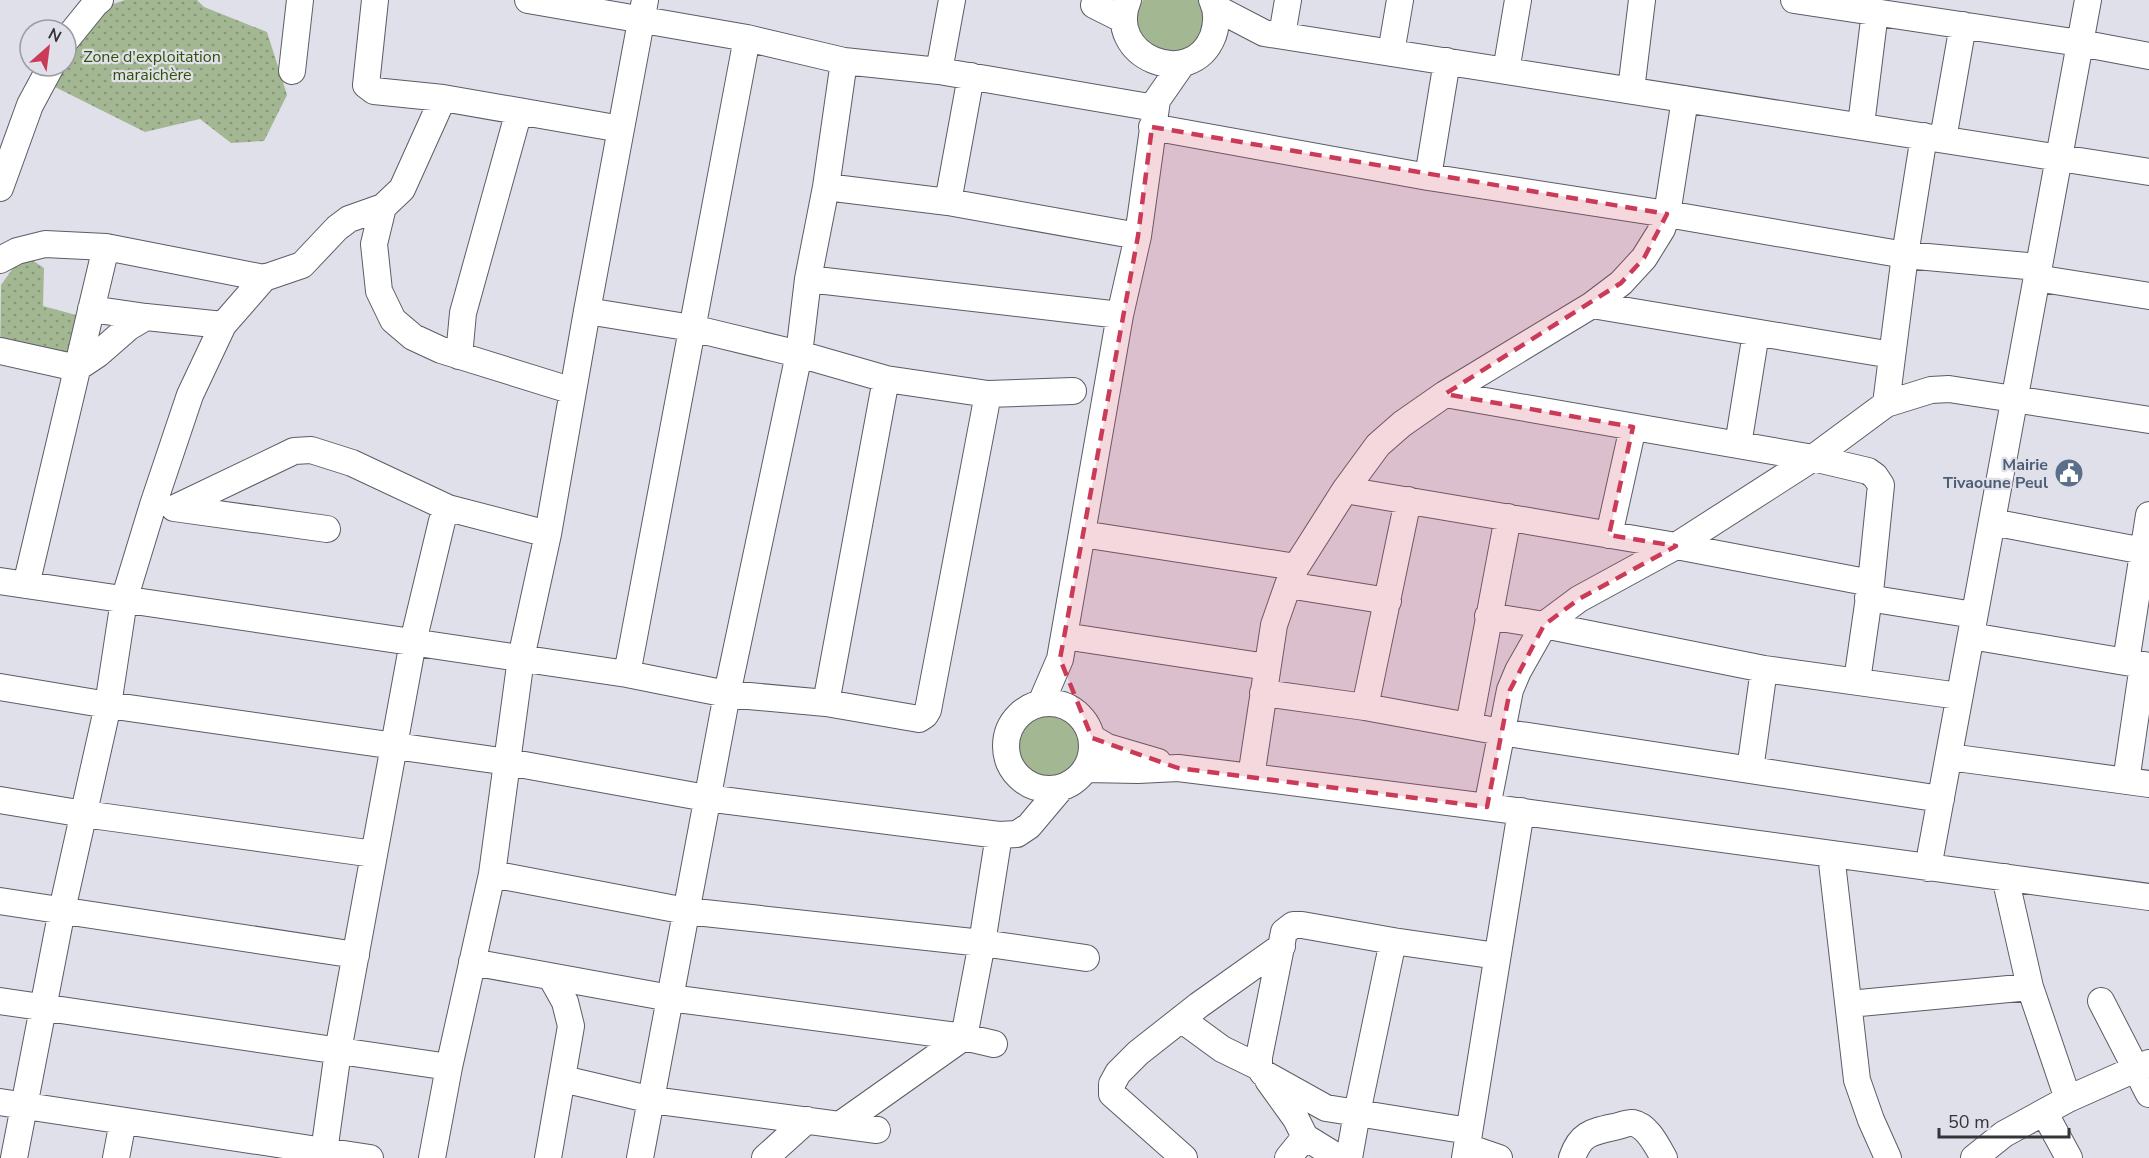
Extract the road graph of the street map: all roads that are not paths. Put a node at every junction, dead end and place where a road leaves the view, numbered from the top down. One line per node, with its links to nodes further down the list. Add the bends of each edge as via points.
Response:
1 (100, 0): 16 (street)
2 (300, 0): 29 (street)
3 (375, 0): 34 (street, via 366,85 374,91)
4 (528, 0): 14 (street)
5 (952, 0): 30 (street)
6 (1288, 0): 18 (street)
7 (1400, 0): 22 (street)
8 (1518, 0): 28 (street)
9 (1642, 0): 33 (street)
10 (1794, 0): 15 (street)
11 (2088, 0): 21 (street)
12 (1214, 4): 18 (street); 20 (street, via 1216,26)
13 (1120, 7): 24 (street, via 1127,35)
14 (643, 10): 19 (street); 39 (street)
15 (1875, 12): 17 (street); 38 (street)
16 (78, 25)
17 (1963, 25): 21 (street); 40 (street)
18 (1273, 34): 20 (street); 22 (street)
19 (747, 38): 25 (street); 63 (street)
20 (1210, 43): 27 (street, via 1198,56)
21 (2080, 43): 23 (street); 41 (street)
22 (1391, 52): 26 (street)
23 (2149, 56)
24 (1147, 58): 27 (street, via 1164,65); 37 (street)
25 (844, 61): 30 (street); 44 (street)
26 (1447, 61): 28 (street); 43 (street)
27 (1182, 64): 37 (street)
28 (1506, 70): 33 (street)
29 (292, 71)
30 (939, 71): 31 (street)
31 (971, 76): 37 (street); 46 (street)
32 (45, 78): 45 (street, via 30,105)
33 (1631, 90): 35 (street)
34 (443, 98): 36 (street); 47 (street, via 402,189)
35 (1684, 99): 38 (street); 48 (street)
36 (519, 111): 39 (street); 68 (street, via 463,313)
37 (1155, 112): 43 (street); 49 (street)
38 (1861, 125): 40 (street)
39 (621, 129): 59 (street)
40 (1933, 138): 41 (street); 51 (street)
41 (2058, 158): 42 (street); 53 (street)
42 (2149, 172)
43 (1428, 177): 48 (street)
44 (826, 186): 46 (street); 55 (street)
45 (0, 188)
46 (948, 202): 49 (street)
47 (383, 207): 54 (street, via 349,219 302,265); 68 (street, via 374,244 379,291 393,320 413,337)
48 (1667, 214): 51 (street); 57 (street, via 1644,258 1621,283)
49 (1138, 236): 60 (street)
50 (106, 247): 52 (street, via 45,244); 54 (street); 58 (street)
51 (1905, 255): 53 (street); 67 (street)
52 (0, 260)
53 (2037, 273): 56 (street); 75 (street)
54 (264, 278): 62 (street)
55 (808, 279): 60 (street); 66 (street)
56 (2149, 296)
57 (1592, 305): 64 (street); 74 (street)
58 (91, 309): 61 (street); 69 (street)
59 (586, 310): 63 (street); 71 (street)
60 (1120, 315): 90 (street)
61 (146, 317): 62 (street); 69 (street)
62 (223, 325): 83 (street, via 190,395)
63 (692, 328): 66 (street); 109 (street)
64 (1756, 333): 67 (street); 79 (street)
65 (0, 351): 69 (street)
66 (799, 354): 70 (street); 113 (street)
67 (1892, 355): 76 (street)
68 (459, 356): 71 (street)
69 (77, 368): 96 (street)
70 (886, 379): 73 (street); 115 (street)
71 (573, 391): 89 (street)
72 (1073, 391): 73 (street)
73 (988, 394): 115 (street, via 928,711 919,718)
74 (1445, 394): 78 (street); 81 (street, via 1378,445)
75 (2014, 398): 76 (street, via 1949,389 1931,390); 77 (street); 87 (street)
76 (1886, 404): 80 (street)
77 (2149, 420)
78 (1633, 427): 79 (street); 91 (street)
79 (1738, 445): 80 (street)
80 (1813, 458): 92 (street); 97 (street, via 1868,471 1881,485)
81 (1345, 490): 82 (street); 94 (street)
82 (1408, 500): 86 (street); 99 (street)
83 (164, 507): 84 (street, via 294,451 311,450 352,463); 88 (street); 98 (street)
84 (448, 508): 89 (street); 103 (street)
85 (2149, 515): 93 (street)
86 (1508, 518): 91 (street); 100 (street)
87 (1992, 522): 93 (street); 102 (street)
88 (327, 529)
89 (548, 534): 105 (street)
90 (1082, 534): 94 (street); 104 (street)
91 (1609, 534): 92 (street)
92 (1676, 546): 97 (street); 101 (street, via 1579,599)
93 (2146, 551): 106 (street)
94 (1292, 576): 99 (street); 107 (street, via 1274,625)
95 (0, 581): 96 (street)
96 (26, 585): 98 (street)
97 (1870, 590): 102 (street); 110 (street)
98 (124, 600): 103 (street); 117 (street)
99 (1388, 601): 118 (street)
100 (1488, 616): 101 (street); 120 (street)
101 (1544, 625): 108 (street); 121 (street, via 1510,690)
102 (1973, 625): 106 (street); 114 (street)
103 (413, 642): 105 (street); 123 (street)
104 (1062, 648): 107 (street); 116 (street); 119 (street)
105 (521, 658): 109 (street); 125 (street)
106 (2139, 664): 130 (street)
107 (1268, 667): 112 (street)
108 (1764, 669): 110 (street); 128 (street)
109 (627, 674): 113 (street)
110 (1857, 681): 114 (street)
111 (0, 687): 117 (street)
112 (1263, 693): 118 (street); 129 (street)
113 (727, 694): 115 (street); 133 (street)
114 (1959, 696): 124 (street)
115 (826, 703)
116 (1041, 703): 119 (street, via 1061,705); 131 (street, via 1020,713 1006,739 1010,765)
117 (108, 705): 123 (street); 138 (street)
118 (1365, 708): 120 (street)
119 (1079, 714): 122 (street)
120 (1468, 725): 121 (street)
121 (1501, 732): 128 (street); 136 (street)
122 (1092, 738): 126 (street, via 1107,747); 127 (street, via 1092,754)
123 (394, 746): 125 (street); 141 (street)
124 (1949, 757): 130 (street); 134 (street)
125 (508, 762): 133 (street); 144 (street)
126 (1178, 768): 127 (street); 129 (street)
127 (1086, 769): 132 (street)
128 (1750, 770): 134 (street)
129 (1251, 777): 136 (street)
130 (2137, 782)
131 (1026, 783): 132 (street); 139 (street)
132 (1061, 788): 139 (street)
133 (706, 798): 140 (street); 149 (street)
134 (1941, 799): 143 (street)
135 (0, 800): 138 (street)
136 (1487, 807): 137 (street)
137 (1521, 811): 142 (street); 154 (street)
138 (84, 814): 141 (street); 148 (street)
139 (1029, 826): 140 (street, via 1017,834)
140 (999, 835): 151 (street)
141 (374, 854): 153 (street)
142 (1831, 854): 143 (street); 162 (street)
143 (1928, 868): 145 (street)
144 (492, 874): 149 (street); 156 (street)
145 (2005, 877): 146 (street); 158 (street)
146 (2149, 897)
147 (0, 901): 148 (street)
148 (62, 910): 153 (street); 163 (street)
149 (686, 911): 151 (street); 159 (street)
150 (1393, 941): 152 (street, via 1293,925 1284,932); 154 (street); 177 (street)
151 (982, 943): 155 (street); 165 (street)
152 (1282, 946): 164 (street); 170 (street, via 1259,1057)
153 (356, 955): 167 (street)
154 (1497, 956): 183 (street)
155 (1086, 958)
156 (472, 962): 157 (street); 169 (street)
157 (551, 977): 159 (street); 171 (street, via 565,1002 571,1026)
158 (2030, 987): 162 (street); 173 (street)
159 (670, 998): 165 (street); 174 (street)
160 (0, 1001): 163 (street)
161 (2101, 1001): 168 (street)
162 (1849, 1004): 199 (street, via 1857,1080)
163 (43, 1008): 167 (street); 175 (street)
164 (1181, 1019): 170 (street, via 1222,1049); 192 (street, via 1118,1073 1112,1094)
165 (964, 1037): 166 (street); 180 (street)
166 (994, 1044)
167 (338, 1051): 169 (street); 184 (street)
168 (2142, 1066): 172 (street); 173 (street)
169 (449, 1067): 188 (street)
170 (1261, 1070): 177 (street, via 1326,1108); 182 (street)
171 (563, 1079): 174 (street); 189 (street)
172 (2149, 1094)
173 (2068, 1099): 176 (street)
174 (652, 1100): 178 (street); 190 (street)
175 (12, 1103): 179 (street); 185 (street)
176 (2044, 1112): 200 (street, via 2004,1134); 201 (street)
177 (1357, 1113): 183 (street); 195 (street)
178 (807, 1120): 180 (street); 191 (street)
179 (123, 1121): 184 (street); 186 (street)
180 (841, 1124): 181 (street)
181 (877, 1130)
182 (1305, 1137): 193 (street); 194 (street)
183 (1467, 1145): 196 (street)
184 (324, 1152): 187 (street)
185 (14, 1158)
186 (116, 1158)
187 (370, 1158)
188 (432, 1158)
189 (548, 1158)
190 (640, 1158)
191 (765, 1158)
192 (1184, 1158)
193 (1288, 1158)
194 (1339, 1158)
195 (1349, 1158)
196 (1499, 1158)
197 (1572, 1158): 198 (street, via 1581,1140 1592,1132 1632,1123 1652,1137)
198 (1664, 1158)
199 (1888, 1158)
200 (1974, 1158)
201 (2069, 1158)

